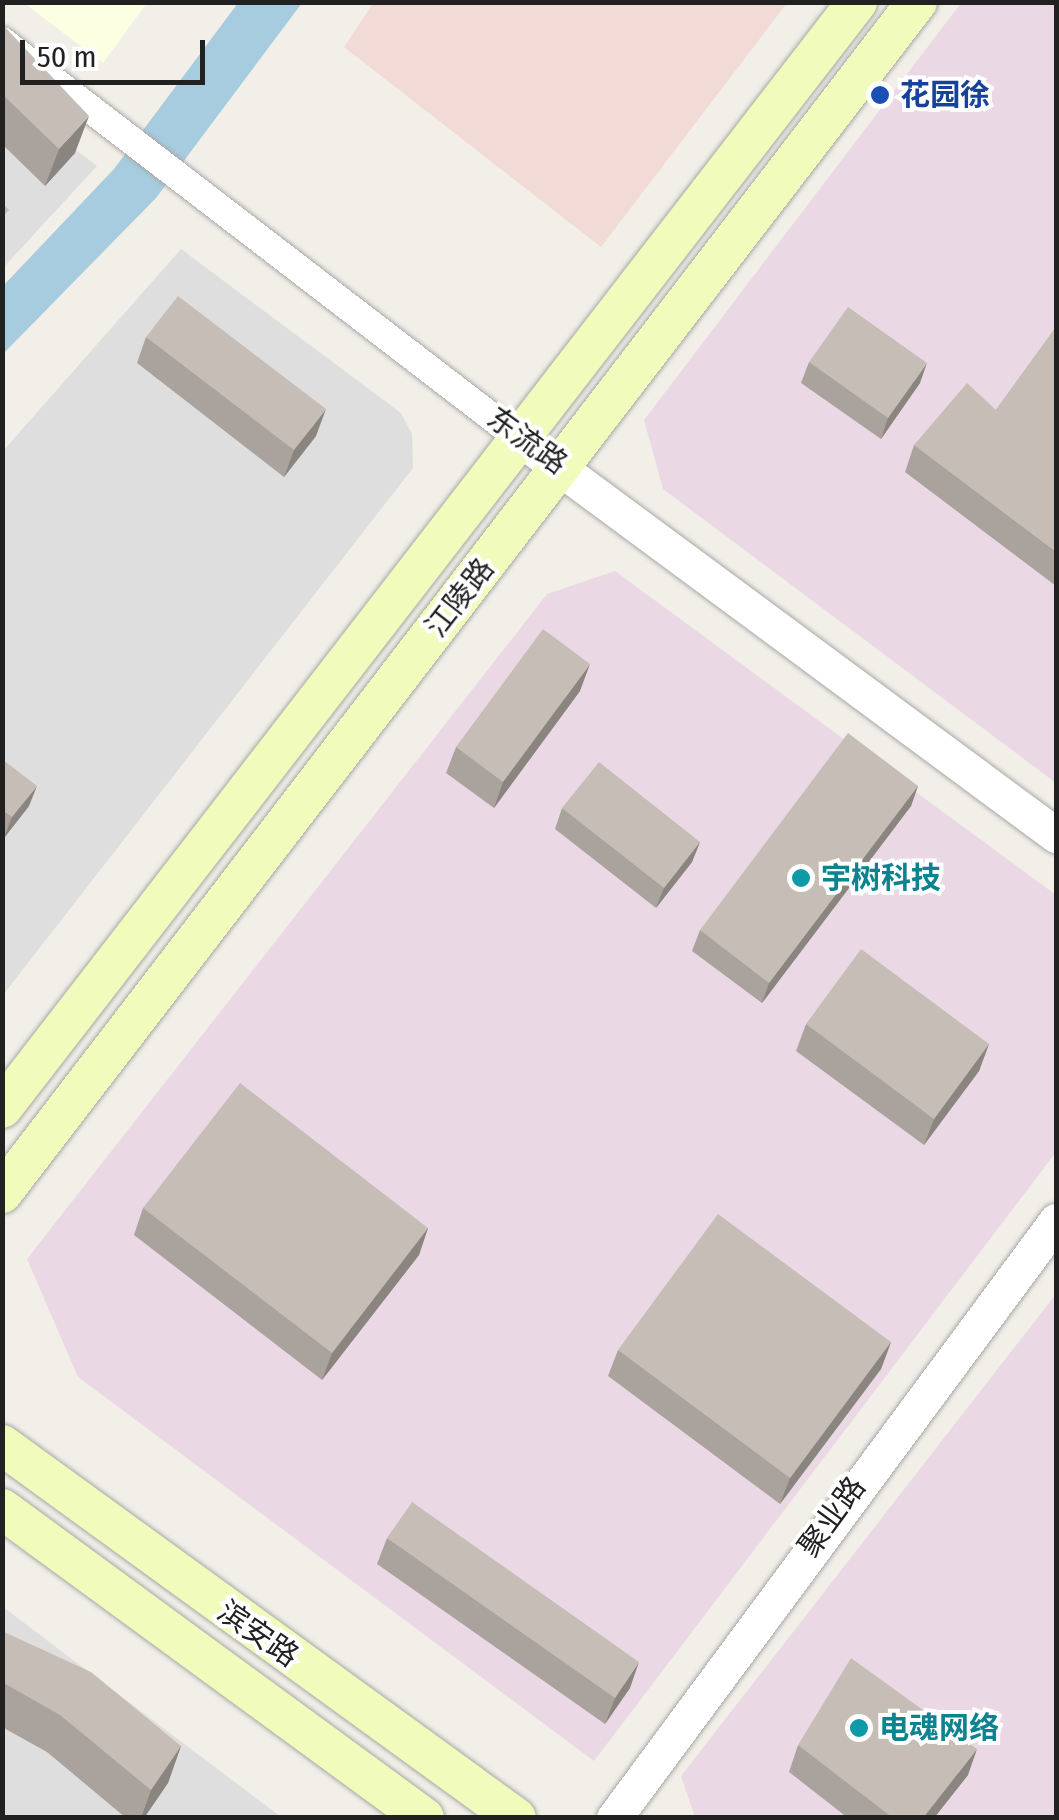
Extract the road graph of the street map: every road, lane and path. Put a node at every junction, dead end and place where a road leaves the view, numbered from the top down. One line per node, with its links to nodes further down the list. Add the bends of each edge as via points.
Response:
1 (857, 2): 4 (main road, 江陵路)
2 (917, 2): 5 (main road, 江陵路)
3 (2, 41): 4 (street, 东流路)
4 (520, 438): 5 (street, 东流路); 7 (main road, 江陵路)
5 (561, 466): 6 (street, 东流路); 8 (main road, 江陵路)
6 (1056, 835)
7 (2, 1108)
8 (2, 1193)
9 (1056, 1221): 14 (street, 聚业路)
10 (2, 1446): 13 (main road, 滨安路)
11 (2, 1510): 12 (main road, 滨安路)
12 (424, 1818)
13 (516, 1818)
14 (614, 1818)

